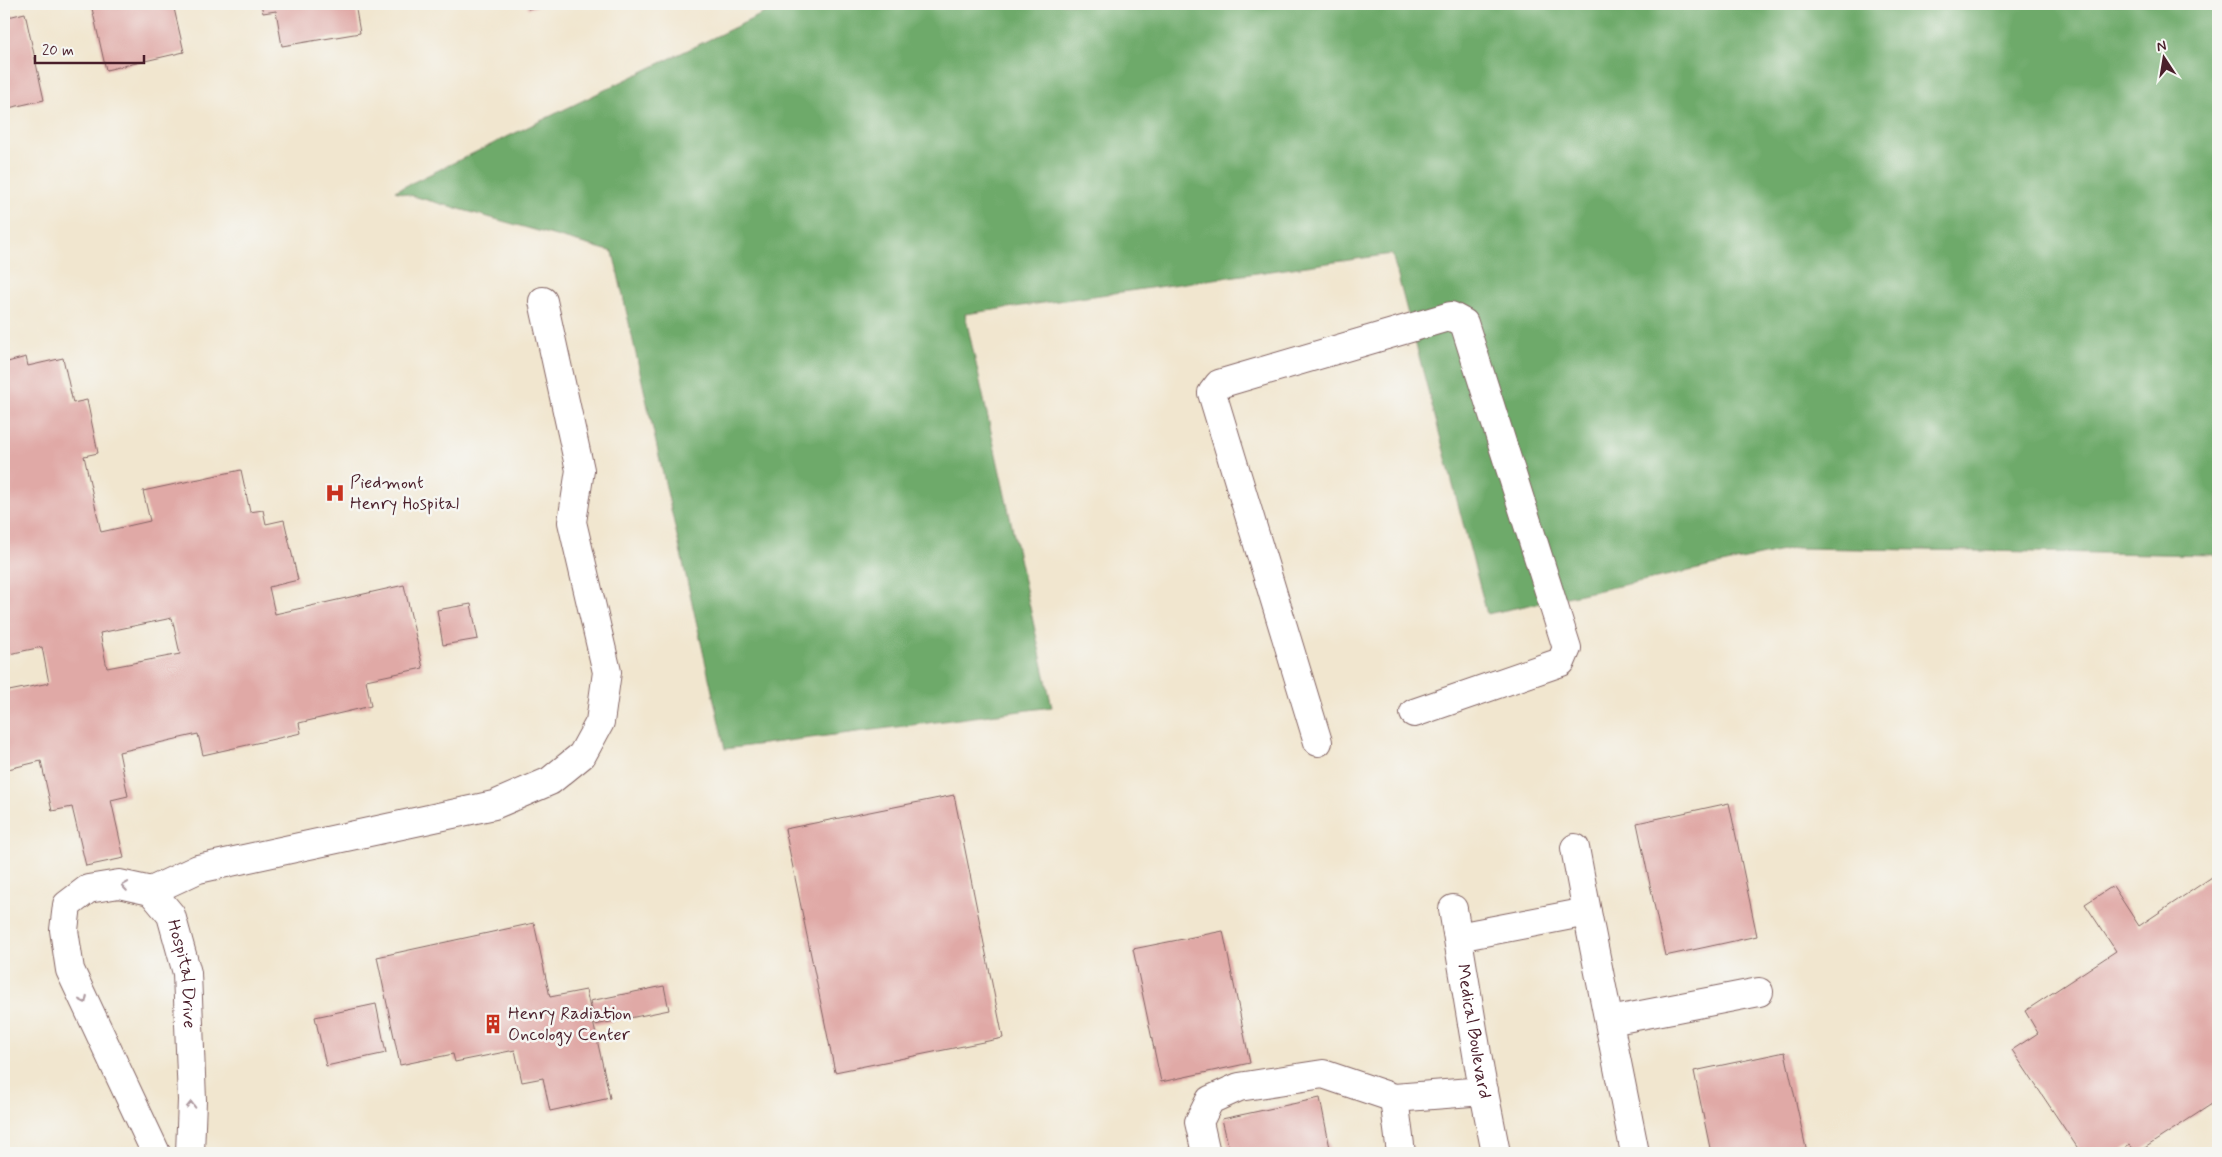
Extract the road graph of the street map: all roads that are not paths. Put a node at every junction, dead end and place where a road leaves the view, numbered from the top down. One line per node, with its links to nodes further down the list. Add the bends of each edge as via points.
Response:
1 (543, 301): 5 (street, via 580,470 572,522 607,672 600,722 582,755 550,781 494,805 198,869)
2 (1414, 713): 3 (street, via 1561,662 1567,648 1464,323 1451,316 1218,384 1212,394)
3 (1318, 742)
4 (1575, 848): 7 (street)
5 (151, 891): 13 (street, one-way to 13, via 119,884 88,889 67,905 64,930 70,970); 14 (street, Hospital Drive, one-way to 5, via 192,1100 187,973 171,915)
6 (1454, 909): 8 (street, Medical Boulevard)
7 (1587, 912): 8 (street); 10 (street)
8 (1458, 937): 11 (street, Medical Boulevard)
9 (1759, 992): 10 (street)
10 (1610, 1021): 18 (street)
11 (1484, 1091): 12 (street); 17 (street, Medical Boulevard)
12 (1394, 1098): 15 (street, via 1324,1074 1239,1087 1210,1100 1199,1122); 16 (street)
13 (156, 1153)
14 (190, 1153)
15 (1206, 1153)
16 (1401, 1153)
17 (1496, 1153)
18 (1635, 1153)

